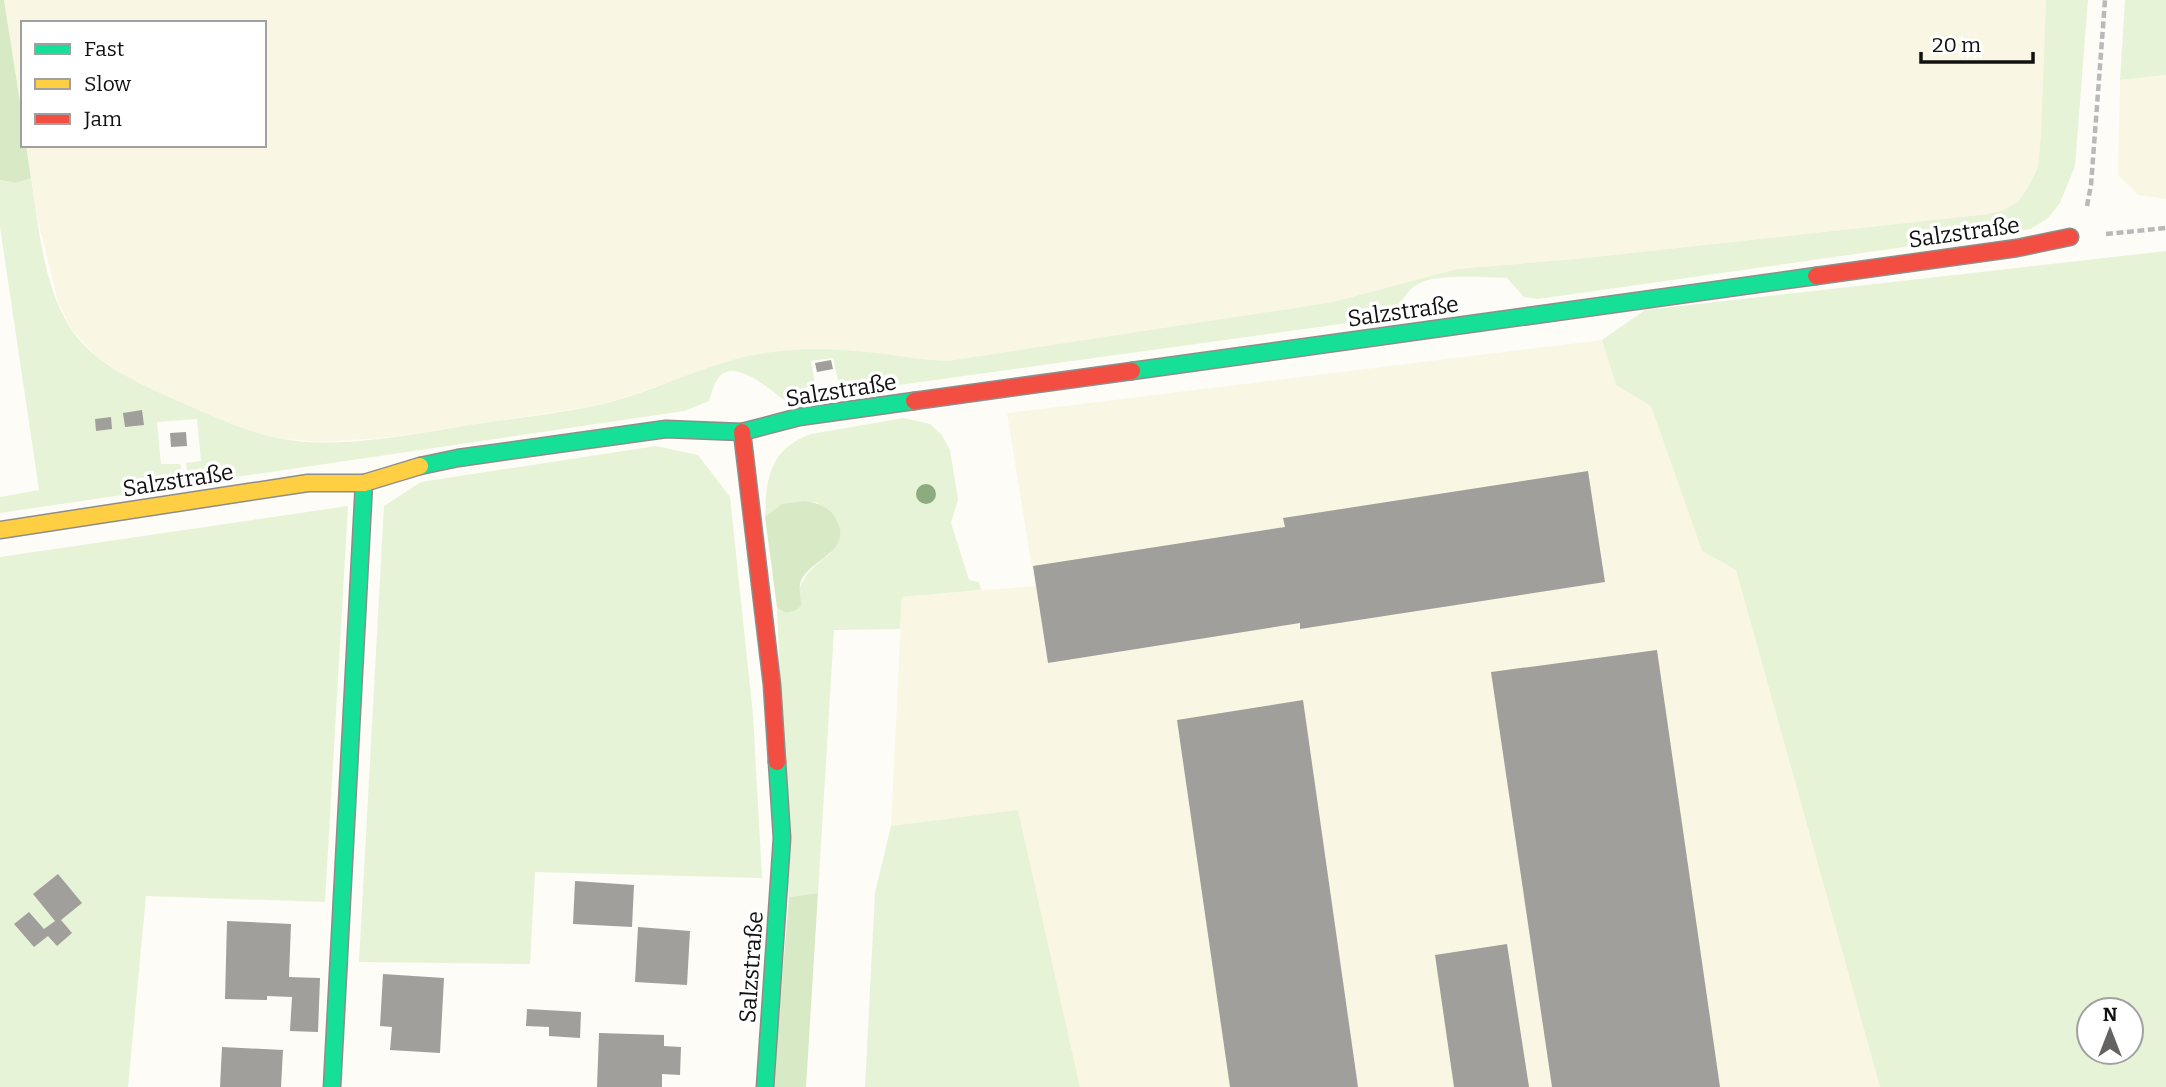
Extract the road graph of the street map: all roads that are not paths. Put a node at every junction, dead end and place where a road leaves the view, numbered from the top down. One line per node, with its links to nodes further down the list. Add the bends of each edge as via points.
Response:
1 (2070, 237): 2 (street, Salzstraße, via 799,417)
2 (742, 432): 3 (street, Salzstraße, via 666,429 458,458); 6 (street, Salzstraße, via 772,685 782,838)
3 (364, 483): 4 (street, Salzstraße, via 308,483); 5 (street)
4 (0, 530)
5 (332, 1087)
6 (765, 1087)

